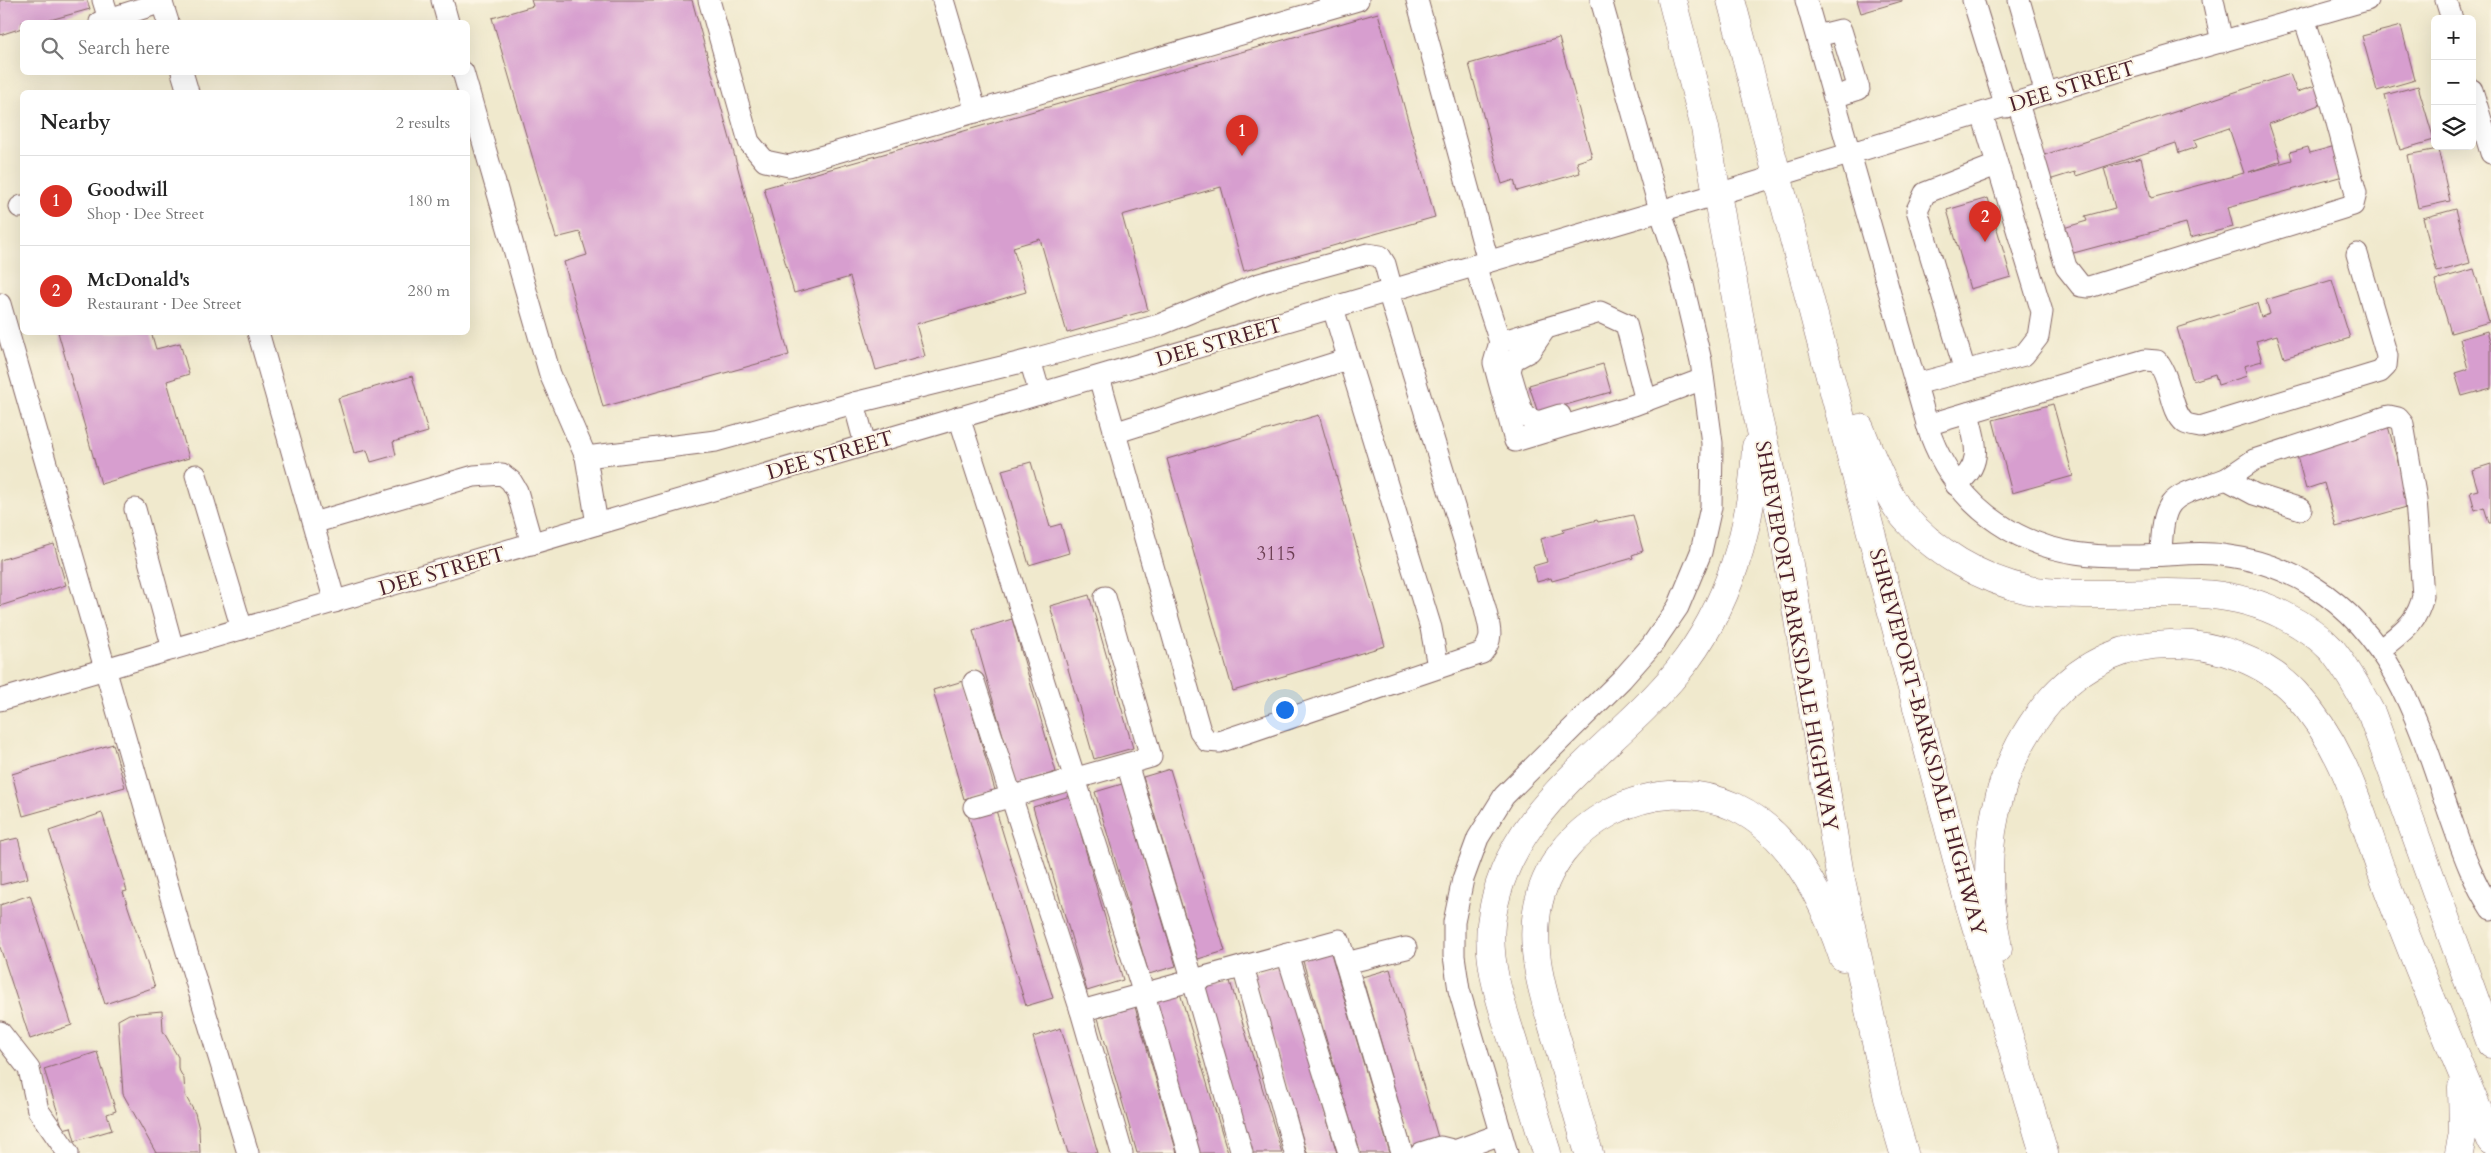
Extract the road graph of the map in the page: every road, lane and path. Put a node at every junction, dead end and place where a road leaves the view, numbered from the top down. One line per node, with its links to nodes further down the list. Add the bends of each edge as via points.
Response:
1 (442, 0): 20 (street)
2 (709, 0): 30 (street, via 750,142 765,161 789,166)
3 (943, 0): 30 (street)
4 (1358, 0): 30 (street)
5 (1417, 0): 39 (street)
6 (1601, 0): 37 (street)
7 (1672, 0): 36 (main road, SHREVEPORT BARKSDALE HIGHWAY, via 1705,128)
8 (1731, 0): 35 (main road)
9 (1806, 0): 33 (street)
10 (1973, 0): 29 (street)
11 (2019, 0): 26 (street)
12 (2213, 0): 21 (street)
13 (2367, 0): 18 (street, DEE STREET)
14 (2446, 0): 17 (street)
15 (161, 1): 16 (street); 19 (street)
16 (104, 14)
17 (2451, 15)
18 (2304, 18): 21 (street, DEE STREET); 29 (street, via 2356,193 2353,205 2089,287 2081,286 2066,267)
19 (167, 20)
20 (447, 20)
21 (2222, 42): 26 (street, DEE STREET)
22 (183, 75): 24 (street)
23 (464, 75): 25 (street)
24 (187, 90)
25 (468, 90)
26 (2046, 94): 29 (street, DEE STREET)
27 (470, 96): 64 (street, via 550,374)
28 (2476, 103): 32 (street)
29 (2012, 105): 31 (street, DEE STREET)
30 (976, 112)
31 (1982, 114): 33 (street, DEE STREET); 34 (street)
32 (2491, 153)
33 (1849, 155): 35 (street, DEE STREET); 54 (street)
34 (1996, 165): 51 (street, via 2042,312 2038,336 2024,355); 51 (street, via 1925,193 1917,210)
35 (1769, 179): 36 (street, DEE STREET); 45 (main road); 67 (main road, via 1830,442)
36 (1718, 194): 37 (street, DEE STREET); 58 (main road, SHREVEPORT BARKSDALE HIGHWAY)
37 (1660, 210): 39 (street, DEE STREET); 53 (street, via 1678,264 1701,361)
38 (2357, 254): 59 (street, via 2387,356 2386,366 2380,372 2200,427 2186,424 2177,414 2165,371 2157,362 2145,360)
39 (1481, 263): 40 (street, DEE STREET); 47 (street)
40 (1390, 291): 42 (street, DEE STREET); 43 (street, via 1385,264 1380,256 1367,254 1259,284); 80 (street, via 1491,633 1489,644 1482,653)
41 (0, 304): 81 (street)
42 (1333, 308): 48 (street, DEE STREET); 49 (street)
43 (1159, 325): 48 (street); 50 (street)
44 (1545, 329): 47 (street); 57 (street, via 1600,312 1626,324); 57 (street, via 1530,351 1513,360 1510,371 1526,417 1538,422 1617,397)
45 (1819, 330): 67 (main road, SHREVEPORT-BARKSDALE HIGHWAY); 92 (main road, via 1872,458 1900,512 1952,557 1990,577 2030,590 2091,596 2229,595 2263,605 2297,622 2331,650 2356,684 2372,715)
46 (259, 335): 71 (street)
47 (1500, 342): 57 (street, via 1494,364 1515,441)
48 (1168, 357): 52 (street, DEE STREET)
49 (1348, 359): 62 (street); 80 (street, via 1431,628)
50 (1030, 360): 55 (street); 56 (street)
51 (1965, 371): 54 (street)
52 (1099, 376): 55 (street, DEE STREET); 62 (street)
53 (1702, 379): 57 (street); 104 (street, via 1712,443 1711,507 1701,552 1678,607 1652,645 1622,679 1504,796 1478,838 1462,880 1454,922 1459,990)
54 (1916, 384): 61 (street)
55 (1040, 394): 60 (street, DEE STREET)
56 (854, 403): 63 (street); 64 (street, via 716,440)
57 (1640, 403)
58 (1757, 413): 102 (main road, SHREVEPORT BARKSDALE HIGHWAY, via 1782,522 1840,875); 115 (main road, via 1750,511 1736,564 1715,614 1678,671 1642,712 1541,810 1514,848 1498,887 1491,925 1492,962 1500,1000)
59 (1968, 413): 61 (street); 68 (street, via 1976,463 1968,476)
60 (959, 417): 63 (street, DEE STREET); 85 (street)
61 (1927, 425): 68 (street, via 1936,452)
62 (1114, 433): 80 (street, via 1200,731 1207,741 1219,742)
63 (865, 444): 72 (street, DEE STREET)
64 (586, 457): 72 (street)
65 (196, 475): 77 (street)
66 (2226, 479): 70 (street, via 2254,494); 74 (street, via 2181,494 2167,508 2162,526); 79 (street, via 2254,460 2389,416 2398,418 2403,424 2416,500 2423,596 2420,611 2409,625)
67 (1859, 480): 100 (main road, SHREVEPORT-BARKSDALE HIGHWAY, via 1964,886)
68 (1956, 485): 74 (street, via 1983,514 2032,542 2067,553 2114,557)
69 (135, 509): 78 (street)
70 (2301, 509)
71 (313, 523): 73 (street, via 474,476 502,474 517,491); 76 (street)
72 (597, 524): 73 (street, DEE STREET)
73 (532, 544): 76 (street, DEE STREET)
74 (2161, 555): 79 (street, via 2221,554 2262,562 2331,598 2363,626)
75 (1105, 597): 84 (street, via 1151,757)
76 (335, 602): 77 (street, DEE STREET)
77 (242, 629): 78 (street, DEE STREET)
78 (173, 649): 81 (street, DEE STREET)
79 (2380, 650): 88 (street, via 2408,700 2470,872)
80 (1438, 668)
81 (105, 669): 83 (street, DEE STREET); 107 (street)
82 (974, 682): 86 (street)
83 (0, 700)
84 (1127, 764): 85 (street); 94 (street)
85 (1075, 778): 86 (street); 95 (street)
86 (1012, 797): 87 (street); 97 (street)
87 (974, 806)
88 (2491, 909)
89 (1406, 948): 91 (street)
90 (1287, 954): 91 (street, via 1339,940); 93 (street); 112 (street)
91 (1346, 963): 113 (street)
92 (2462, 963): 96 (main road); 99 (main road)
93 (1242, 967): 94 (street); 111 (street)
94 (1193, 981): 95 (street); 110 (street)
95 (1144, 994): 97 (street); 109 (street)
96 (2491, 1007)
97 (1081, 1011): 108 (street)
98 (0, 1032): 106 (street, via 29,1069 38,1110)
99 (2491, 1044)
100 (2018, 1066): 101 (main road, via 1990,899 1991,848 2006,775 2014,753 2035,719 2061,689 2092,665 2124,651 2158,644 2192,644 2212,648 2263,668 2293,690 2316,717 2339,754 2388,892); 118 (main road, SHREVEPORT-BARKSDALE HIGHWAY)
101 (2461, 1070): 103 (main road); 119 (main road, via 2464,1133)
102 (1888, 1098): 116 (main road, via 1835,932 1802,868 1780,840 1735,807 1703,798 1669,795 1636,800 1607,812 1560,854 1537,909 1534,943 1538,976); 117 (main road, SHREVEPORT BARKSDALE HIGHWAY)
103 (2491, 1141)
104 (1504, 1144): 105 (street)
105 (1450, 1152): 114 (street, via 1440,1147)
106 (68, 1153)
107 (248, 1153)
108 (1122, 1153)
109 (1189, 1153)
110 (1242, 1153)
111 (1295, 1153)
112 (1349, 1153)
113 (1402, 1153)
114 (1421, 1153)
115 (1547, 1153)
116 (1589, 1153)
117 (1904, 1153)
118 (2044, 1153)
119 (2459, 1153)

